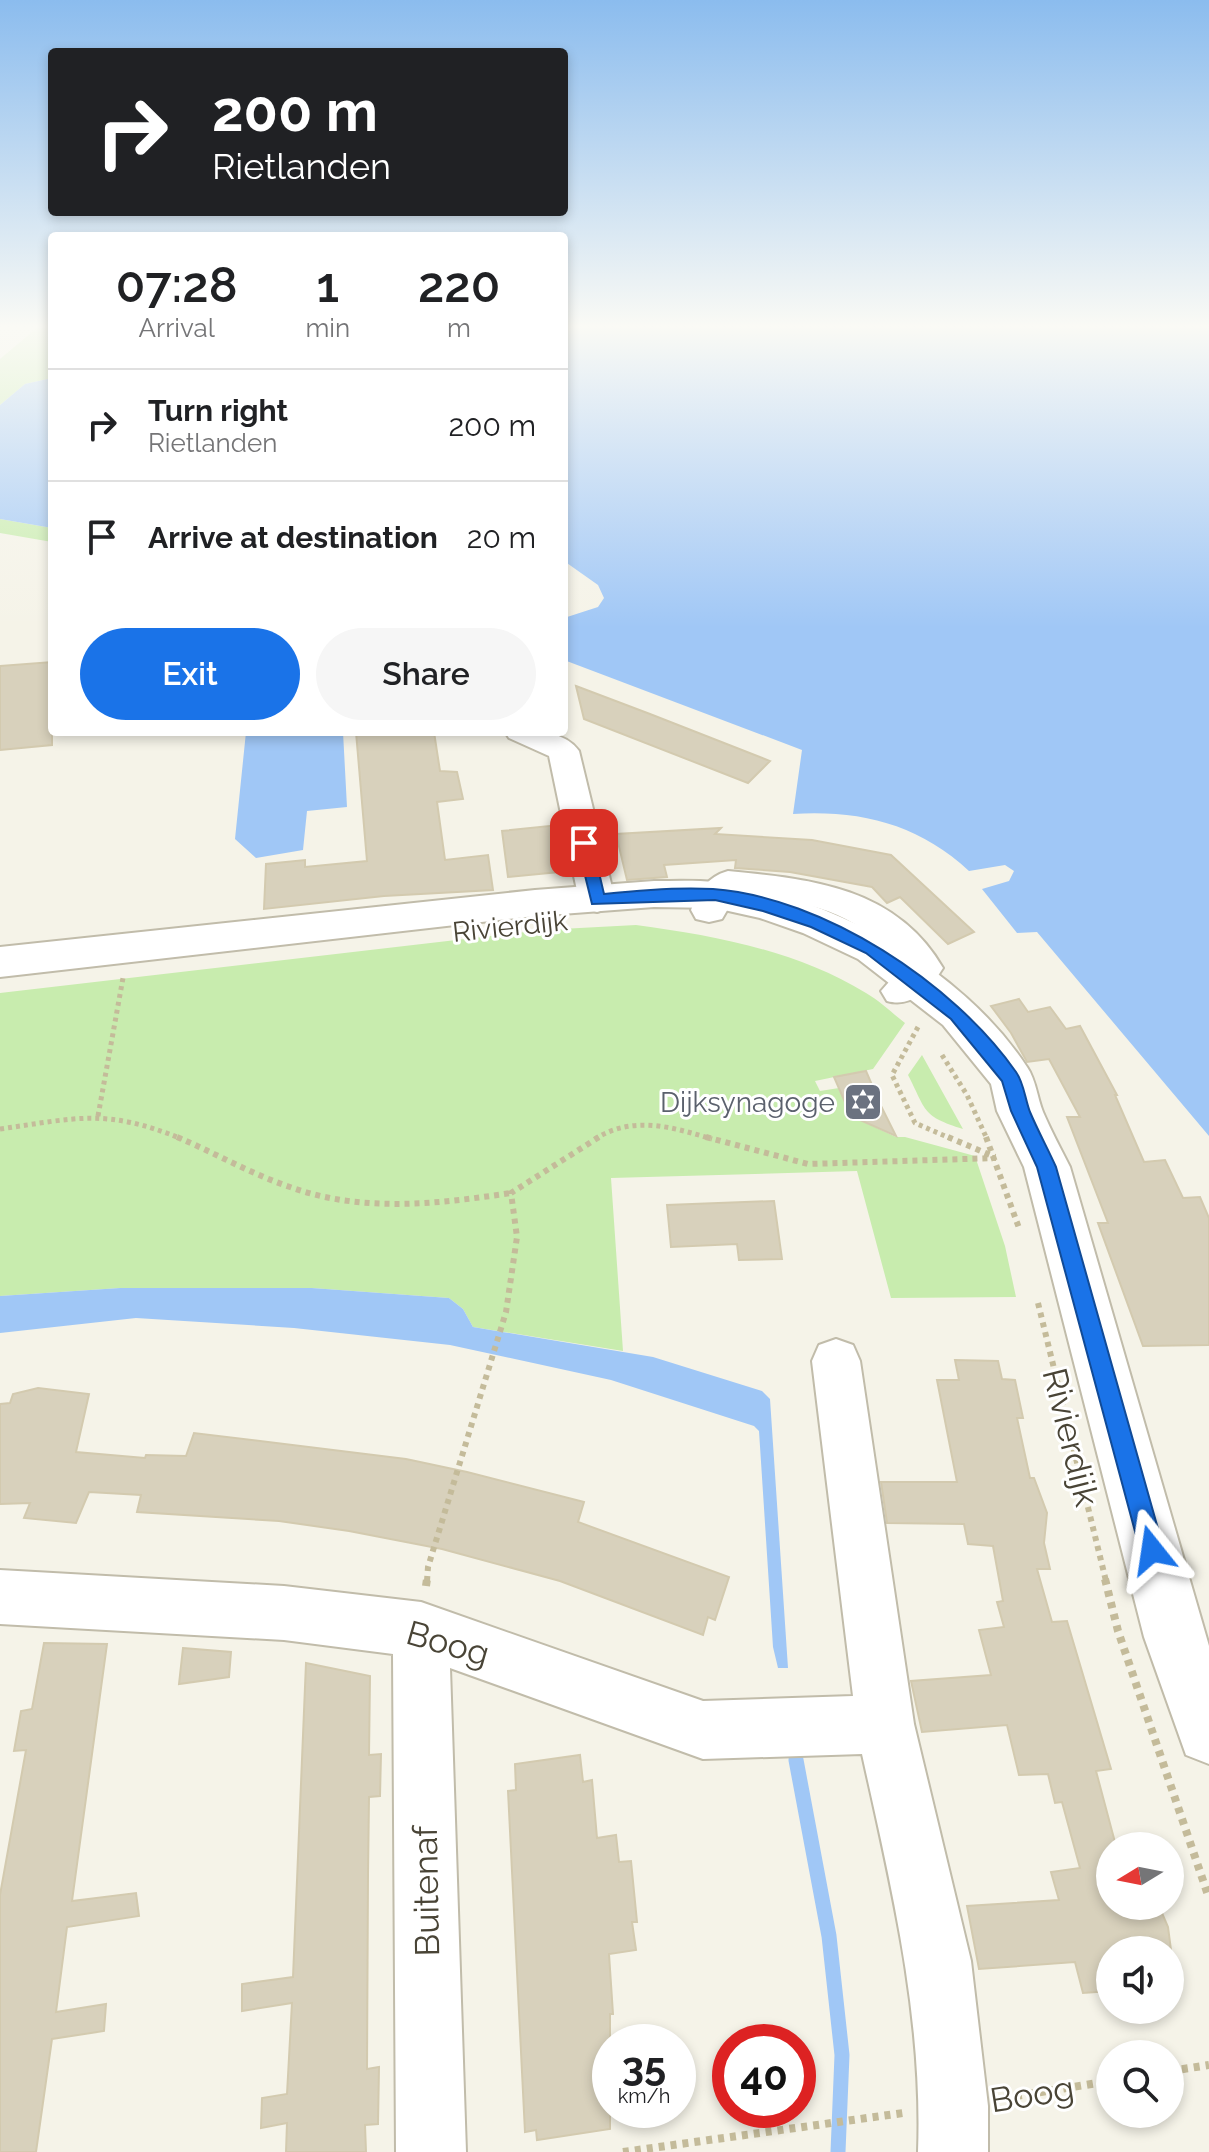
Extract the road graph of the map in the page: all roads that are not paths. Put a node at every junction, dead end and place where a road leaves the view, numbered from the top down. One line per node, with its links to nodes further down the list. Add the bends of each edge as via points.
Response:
1 (529, 736): 2 (street, via 563,751)
2 (597, 900): 3 (street, Rivierdijk); 8 (street, Rivierdijk, via 712,902 814,941 908,996 1020,1111 1047,1167 1175,1637)
3 (0, 962)
4 (836, 1361): 7 (street, Boog)
5 (0, 1597): 6 (street, Boog, via 284,1613)
6 (421, 1630): 7 (street, Boog, via 703,1730); 10 (street, Buitenaf)
7 (885, 1724): 9 (street, Boog, via 939,1961)
8 (1209, 1732)
9 (953, 2129)
10 (431, 2152)

